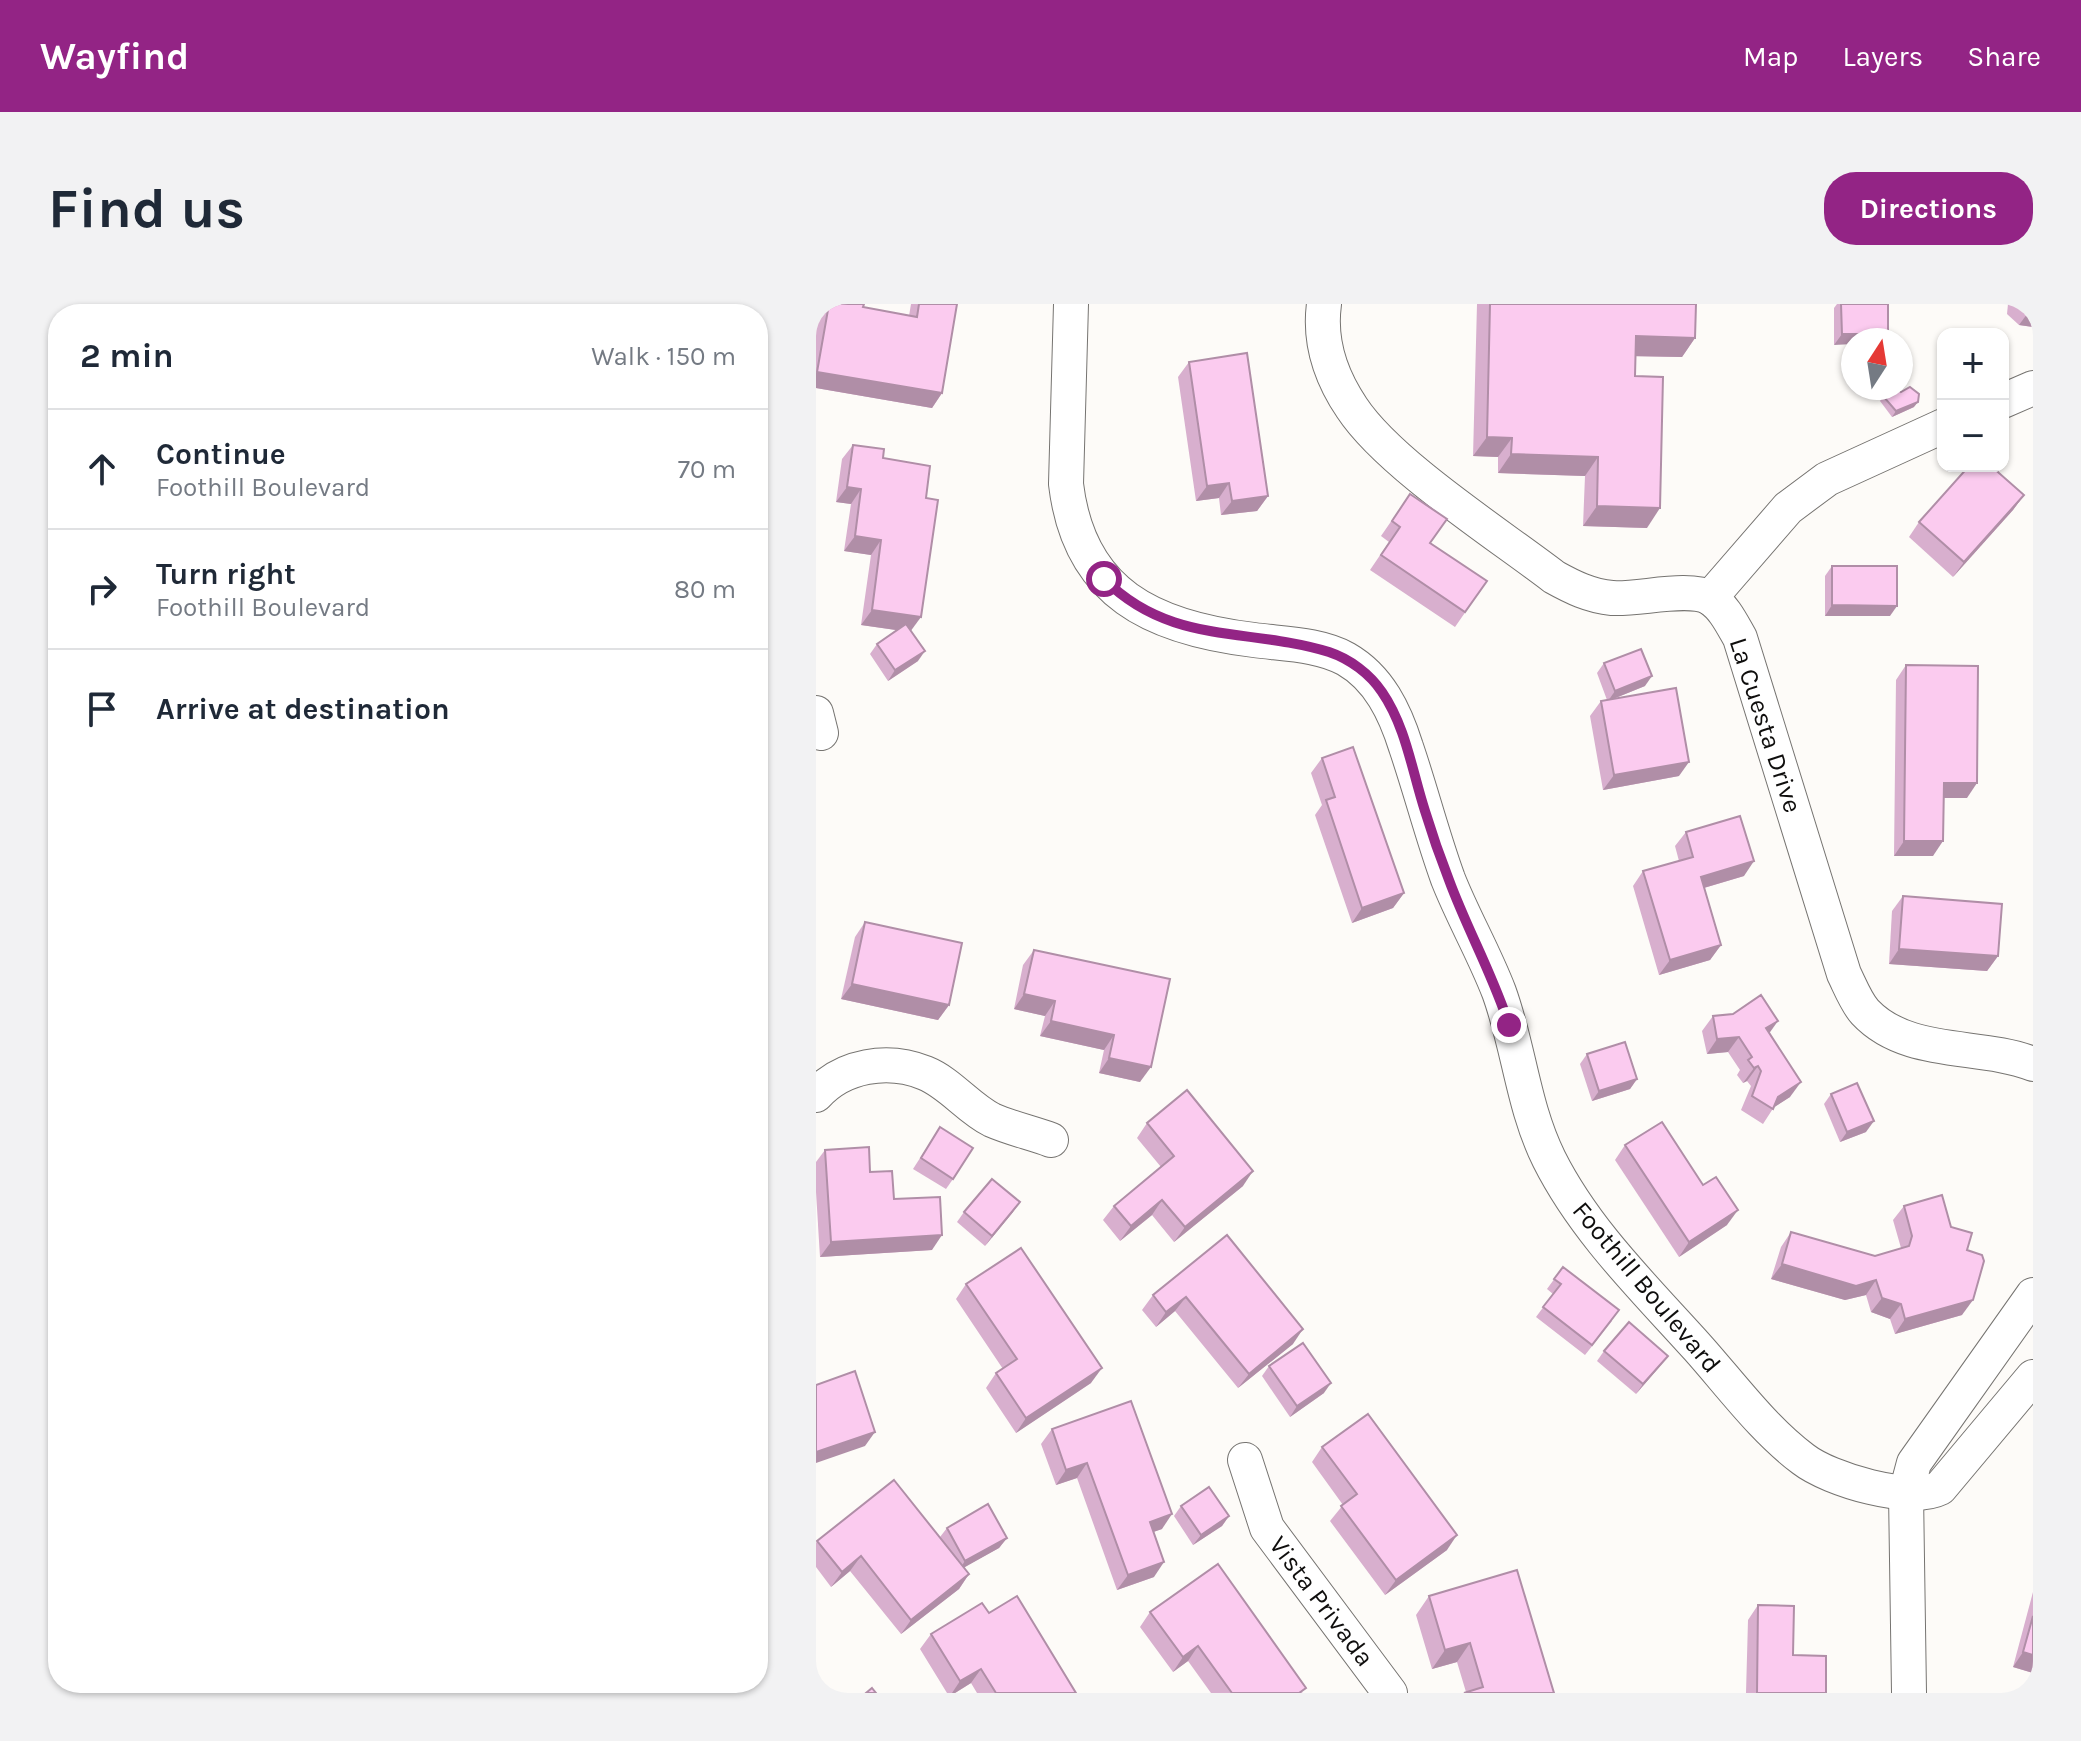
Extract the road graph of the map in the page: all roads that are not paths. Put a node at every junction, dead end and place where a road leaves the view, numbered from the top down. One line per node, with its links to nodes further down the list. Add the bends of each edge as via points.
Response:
1 (1071, 304): 13 (street, Foothill Boulevard, via 1066,484 1070,512 1090,561 1119,594 1165,620 1199,631 1318,649 1345,658 1371,679 1396,719 1450,883 1498,992 1540,1141 1569,1195 1634,1276 1801,1458 1845,1479)
2 (1324, 304): 6 (street, via 1328,361 1353,411 1415,471 1554,577 1580,591 1611,598)
3 (2033, 388): 4 (street)
4 (2005, 400)
5 (1937, 429): 6 (street, via 1827,479 1788,508)
6 (1710, 598): 7 (street, La Cuesta Drive, via 1740,638 1844,974 1863,1010 1884,1029 1908,1040 2009,1055)
7 (2033, 1064)
8 (816, 1095): 9 (street, via 825,1084 857,1067 894,1066 926,1074 990,1119)
9 (1051, 1140)
10 (2033, 1295): 13 (street, via 1914,1463)
11 (2033, 1377): 13 (street, via 1940,1488 1926,1495)
12 (1245, 1460): 14 (street, Vista Privada, via 1267,1528)
13 (1906, 1493): 15 (street)
14 (1390, 1693)
15 (1909, 1693)

